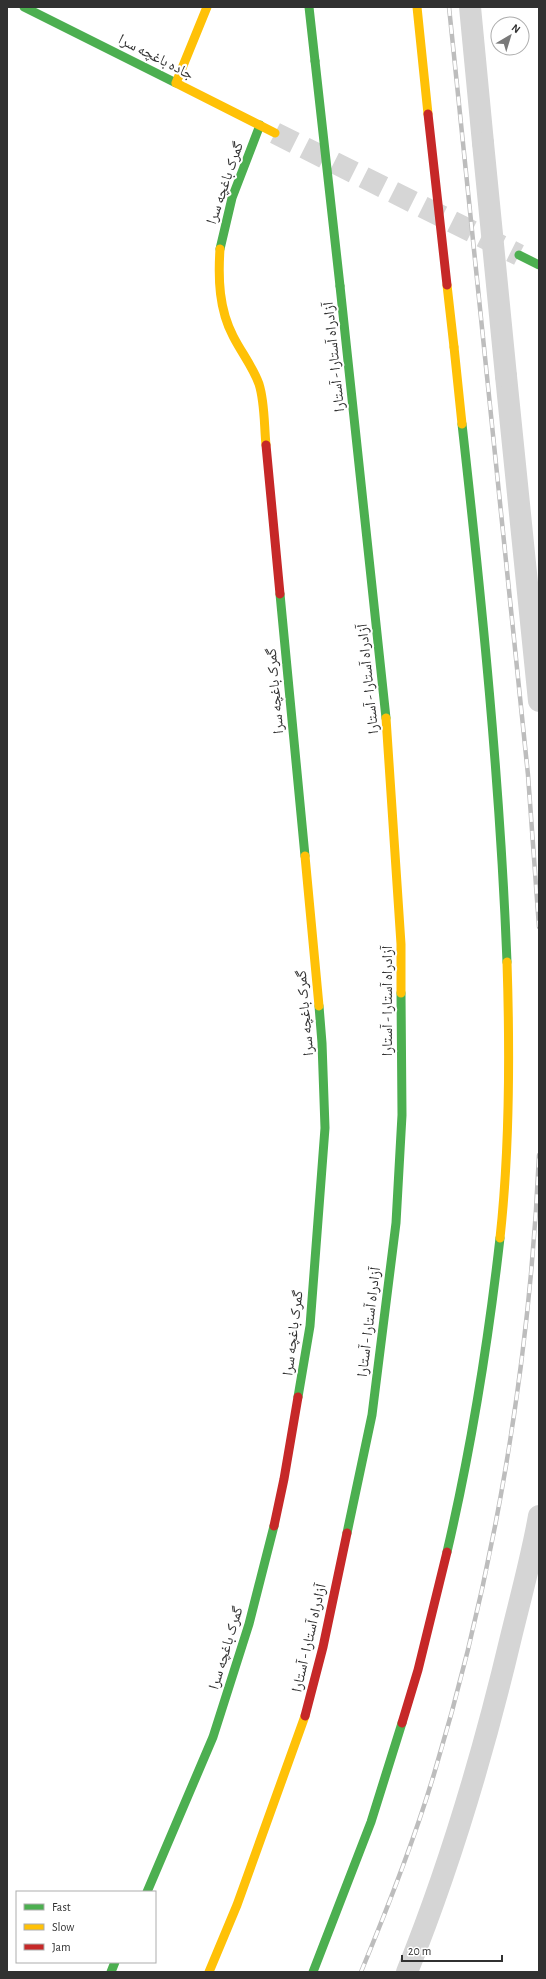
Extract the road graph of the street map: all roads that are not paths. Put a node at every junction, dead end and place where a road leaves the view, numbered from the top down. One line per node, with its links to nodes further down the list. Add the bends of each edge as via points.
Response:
1 (24, 7): 6 (main road, جاده باغچه سرا)
2 (207, 7): 6 (main road)
3 (309, 7): 14 (main road, آزادراه آستارا - آستارا, bridge, via 386,714 401,944 402,1115 396,1223 372,1415 323,1647 304,1719 237,1905)
4 (417, 7): 15 (main road, bridge, via 499,787 509,1021 504,1190 496,1275 472,1436 450,1543 418,1675 398,1743 362,1847)
5 (470, 7): 11 (street, bridge)
6 (176, 83): 7 (main road, جاده باغچه سرا)
7 (260, 125): 8 (main road, جاده باغچه سرا); 13 (main road, گمرک باغچه سرا, via 224,228 219,290 235,341 258,379 261,391 322,1043 325,1128 310,1326 284,1479 269,1546 249,1624 213,1737)
8 (275, 132)
9 (519, 255): 10 (main road)
10 (539, 265)
11 (539, 701)
12 (539, 1516): 16 (street, via 493,1713 466,1809)
13 (147, 1891)
14 (209, 1972)
15 (313, 1972)
16 (407, 1972)

